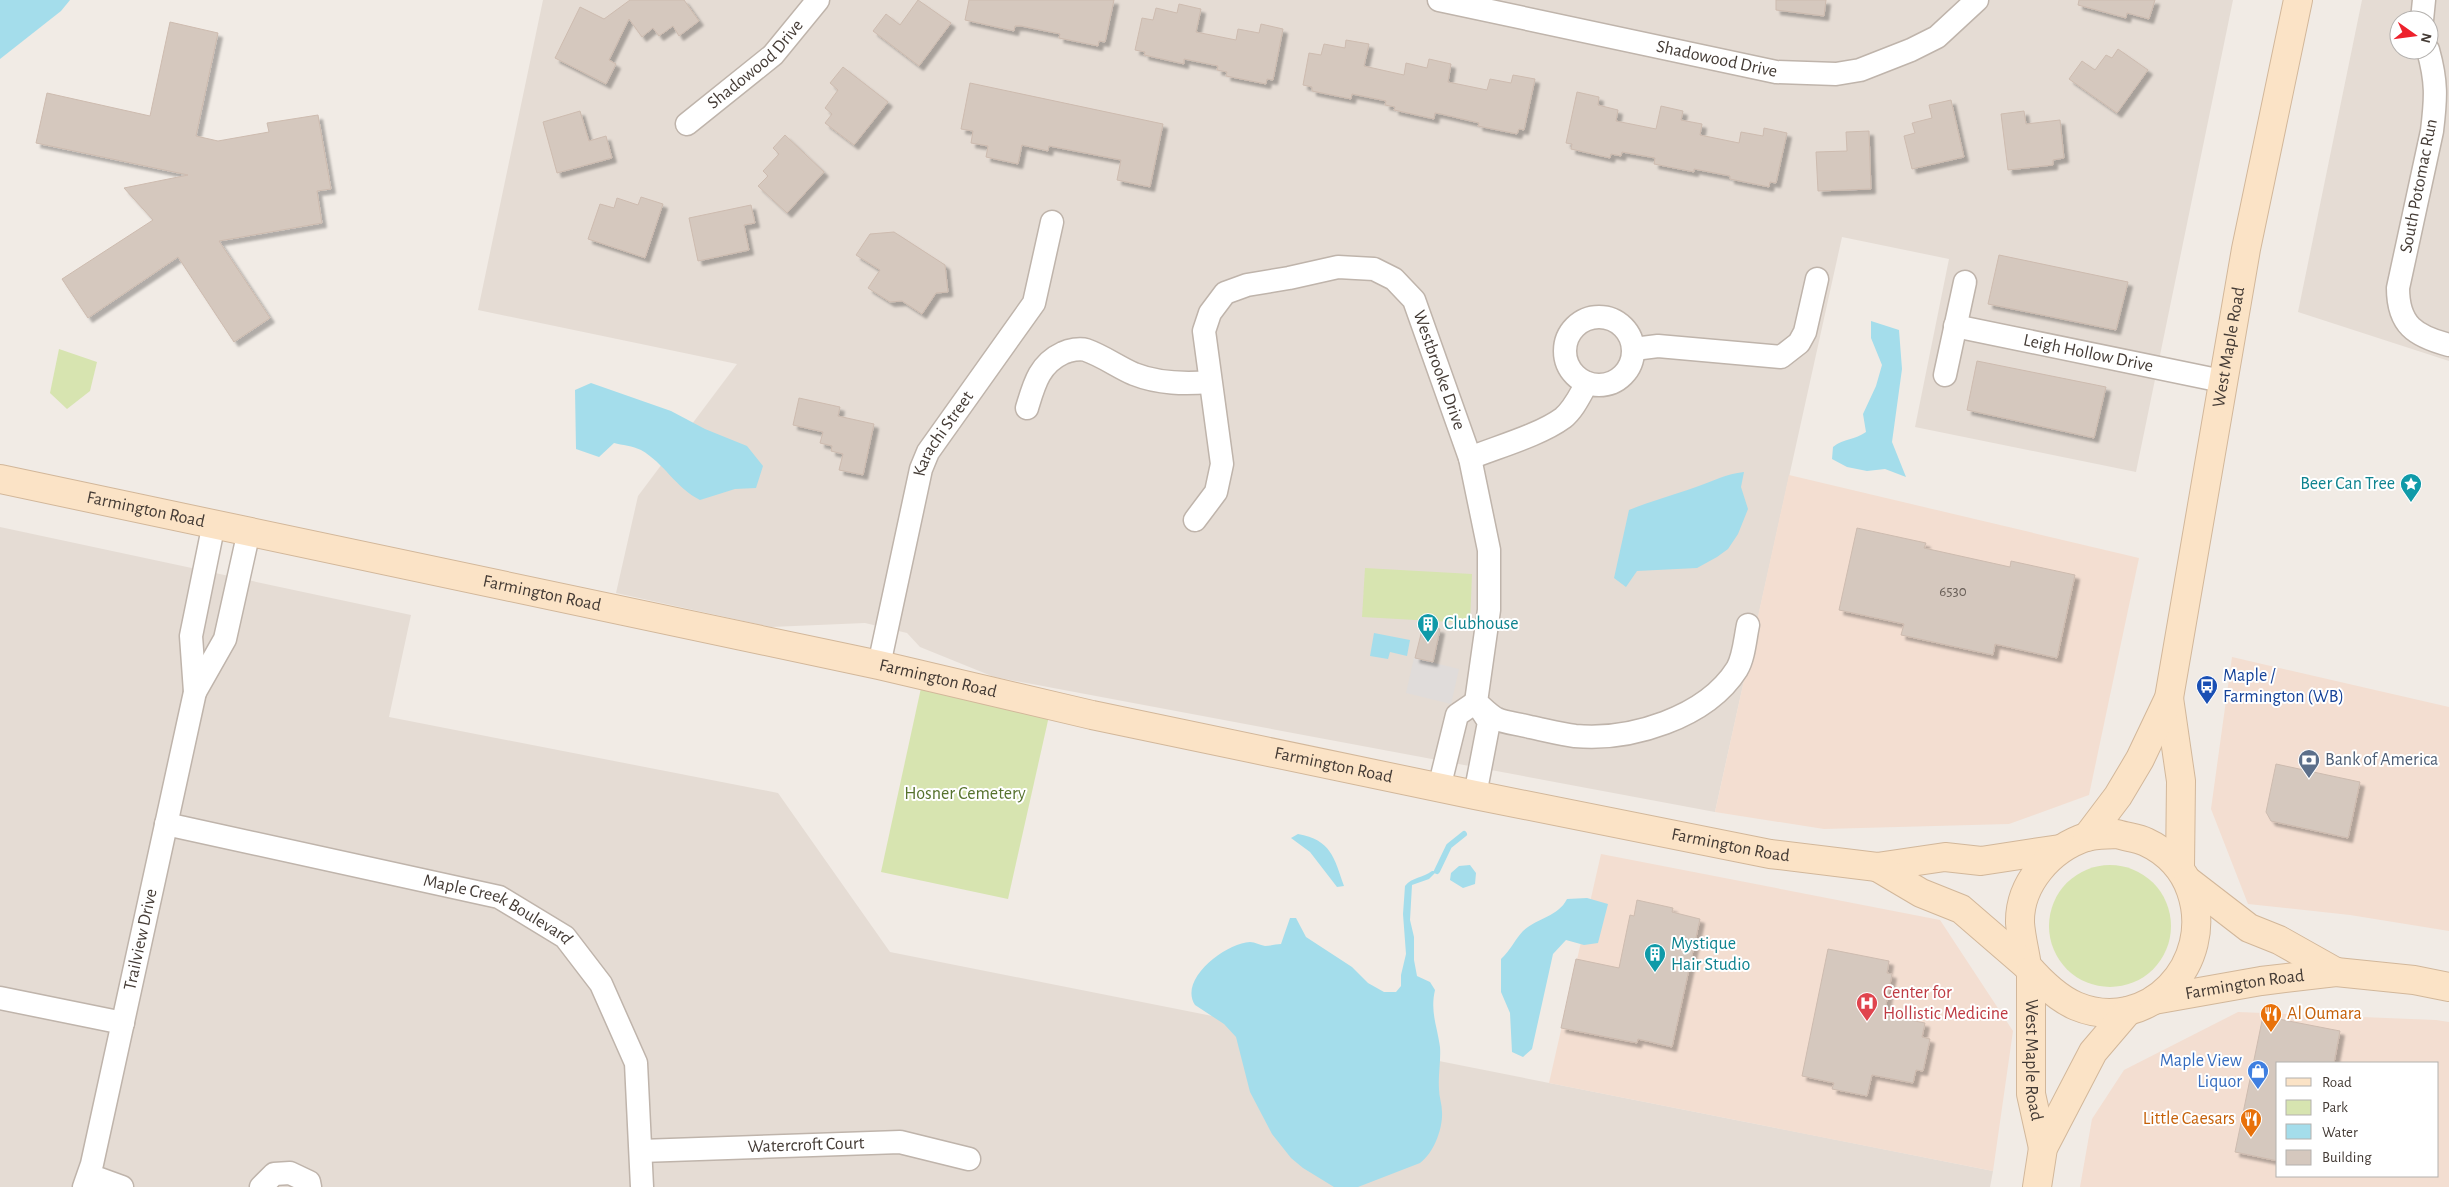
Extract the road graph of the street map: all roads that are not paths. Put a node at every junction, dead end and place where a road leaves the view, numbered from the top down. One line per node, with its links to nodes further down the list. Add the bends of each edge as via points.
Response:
1 (818, 0): 6 (street, Shadowood Drive, via 773,55)
2 (1439, 0): 3 (street, Shadowood Drive, via 1776,72 1807,75 1860,70 1911,50 1937,36)
3 (1977, 0)
4 (2298, 0): 14 (street, West Maple Road)
5 (2430, 60): 11 (street, South Potomac Run, via 2436,86 2432,131 2398,288 2398,307 2405,322 2422,335)
6 (687, 124)
7 (1052, 222): 24 (street, Karachi Street, via 1034,303 928,452 921,469)
8 (1817, 279): 12 (street, via 1805,332 1799,343 1781,357 1658,346)
9 (1965, 282): 10 (street)
10 (1955, 326): 13 (street); 14 (street, Leigh Hollow Drive)
11 (2449, 345)
12 (1634, 349): 16 (street, via 1628,370 1620,378 1610,384); 16 (street, via 1625,328 1606,317 1584,320 1574,327 1568,336 1566,353 1570,369)
13 (1945, 375)
14 (2222, 381): 26 (street, West Maple Road)
15 (1210, 382): 17 (street, via 1161,382 1084,349 1068,351 1042,368); 18 (street, Westbrooke Drive, via 1204,331 1210,313 1225,293 1247,285 1338,267 1374,269 1394,279 1414,300); 20 (street, Westbrooke Drive, via 1222,464 1216,492)
16 (1587, 383): 18 (street, via 1564,417)
17 (1027, 408)
18 (1470, 458): 27 (street, Westbrooke Drive, via 1488,550 1489,610)
19 (0, 479): 21 (street, Farmington Road)
20 (1195, 520)
21 (214, 524): 22 (street, Farmington Road); 25 (street, Trailview Drive, via 191,636)
22 (249, 531): 24 (street, Farmington Road); 25 (street, Trailview Drive, via 225,639)
23 (1748, 625): 27 (street, via 1738,668 1728,681 1688,714 1665,723 1634,731 1574,736 1497,719)
24 (879, 665): 28 (street, Farmington Road, via 1092,715)
25 (195, 692): 30 (street, Trailview Drive)
26 (2169, 698): 31 (street, West Maple Road, via 2140,759); 34 (street, West Maple Road, via 2181,781)
27 (1476, 702): 28 (street, via 1457,715); 29 (street, via 1489,722)
28 (1439, 788): 29 (street, Farmington Road)
29 (1475, 795): 33 (street, Farmington Road, via 1770,854)
30 (166, 824): 41 (street, Trailview Drive); 43 (street, Maple Creek Boulevard, via 499,896 565,937 601,984 636,1063)
31 (2088, 837): 32 (street); 34 (street, via 2117,834 2146,842)
32 (2060, 849): 33 (street, Farmington Road, via 1981,861 1945,857); 35 (street, via 2039,868 2025,894 2020,922)
33 (1877, 867): 35 (street, Farmington Road, via 1921,893 1961,910)
34 (2184, 874): 36 (street, Farmington Road, via 2249,928 2279,940); 39 (street, via 2197,907 2198,934 2190,960 2175,984)
35 (2029, 968): 40 (street, via 2055,994 2077,1007 2102,1012); 42 (street, West Maple Road, via 2031,1094)
36 (2336, 972): 37 (street, Farmington Road); 39 (street, Farmington Road, via 2261,981)
37 (2449, 987)
38 (0, 998): 41 (street)
39 (2154, 1000): 40 (street)
40 (2128, 1011): 42 (street, West Maple Road, via 2093,1052)
41 (123, 1023): 45 (street, Trailview Drive)
42 (2043, 1148): 50 (street, West Maple Road)
43 (641, 1151): 44 (street, Watercroft Court, via 900,1142); 49 (street, Maple Creek Boulevard)
44 (969, 1159)
45 (86, 1181): 46 (street)
46 (122, 1187)
47 (260, 1187): 48 (street, via 274,1174 290,1174 309,1182)
48 (310, 1187)
49 (642, 1187)
50 (2037, 1187)

